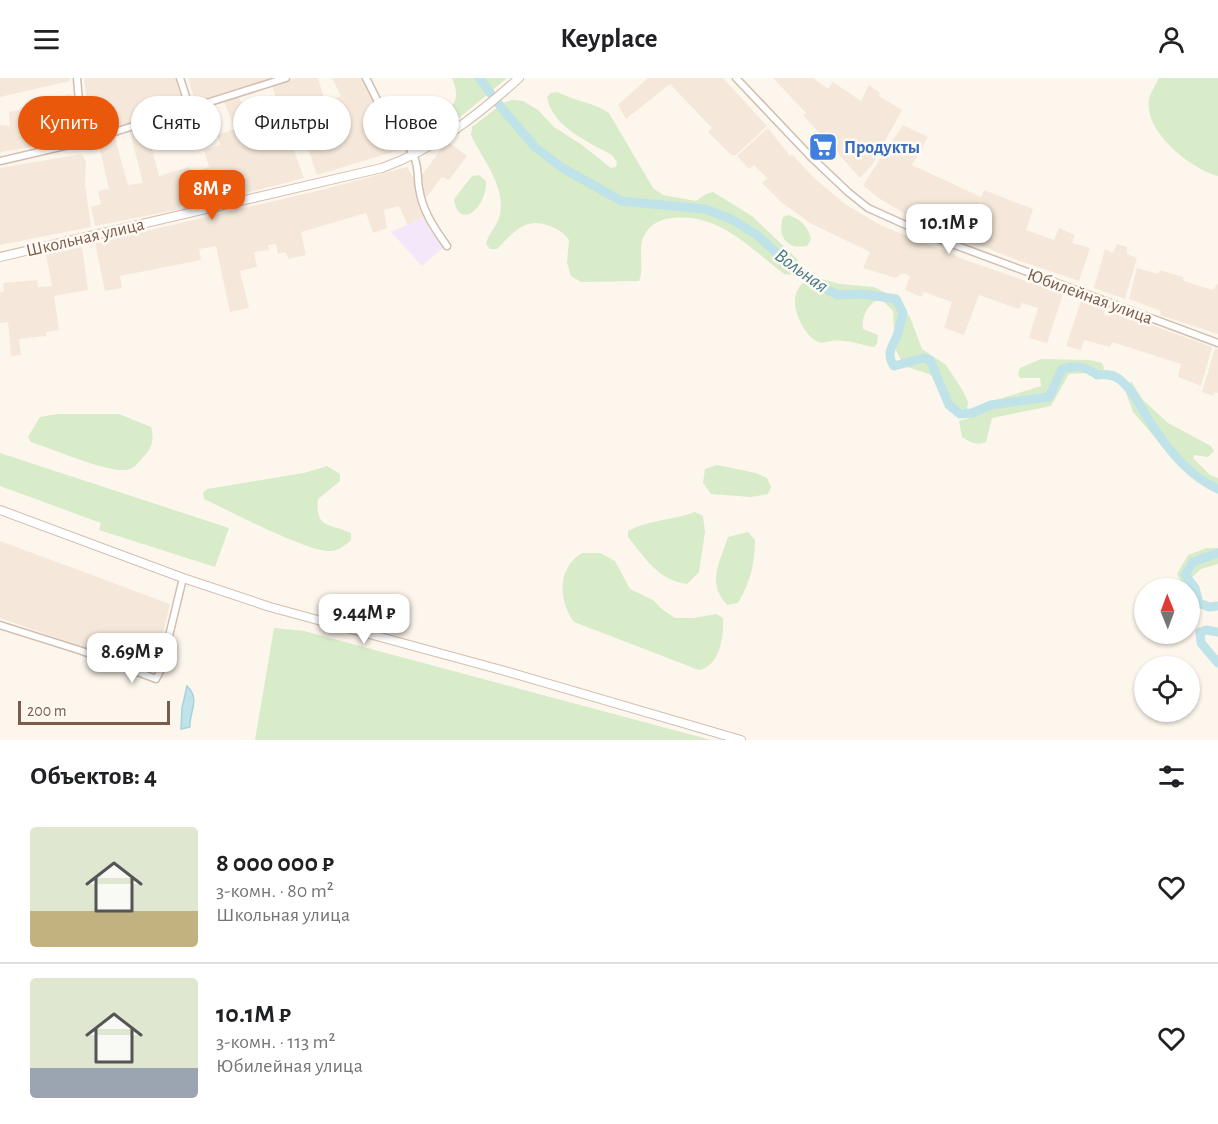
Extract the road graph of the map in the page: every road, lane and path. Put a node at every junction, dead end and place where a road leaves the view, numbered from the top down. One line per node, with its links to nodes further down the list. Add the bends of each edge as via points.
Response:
1 (77, 78): 8 (street)
2 (180, 78): 9 (street)
3 (286, 78): 7 (street)
4 (366, 78): 12 (street)
5 (519, 78): 12 (street, Школьная улица, via 448,135)
6 (736, 78): 16 (street, Юбилейная улица, via 811,158 868,208 928,235)
7 (274, 80): 10 (street)
8 (79, 96)
9 (186, 96)
10 (221, 98)
11 (47, 150): 13 (street)
12 (413, 155): 14 (street, via 424,208); 15 (street, Школьная улица, via 349,177)
13 (0, 161)
14 (447, 246)
15 (0, 257)
16 (1218, 343)
17 (0, 510): 18 (street)
18 (183, 578): 19 (street, via 156,679); 20 (street, via 270,607)
19 (0, 625)
20 (741, 740)

